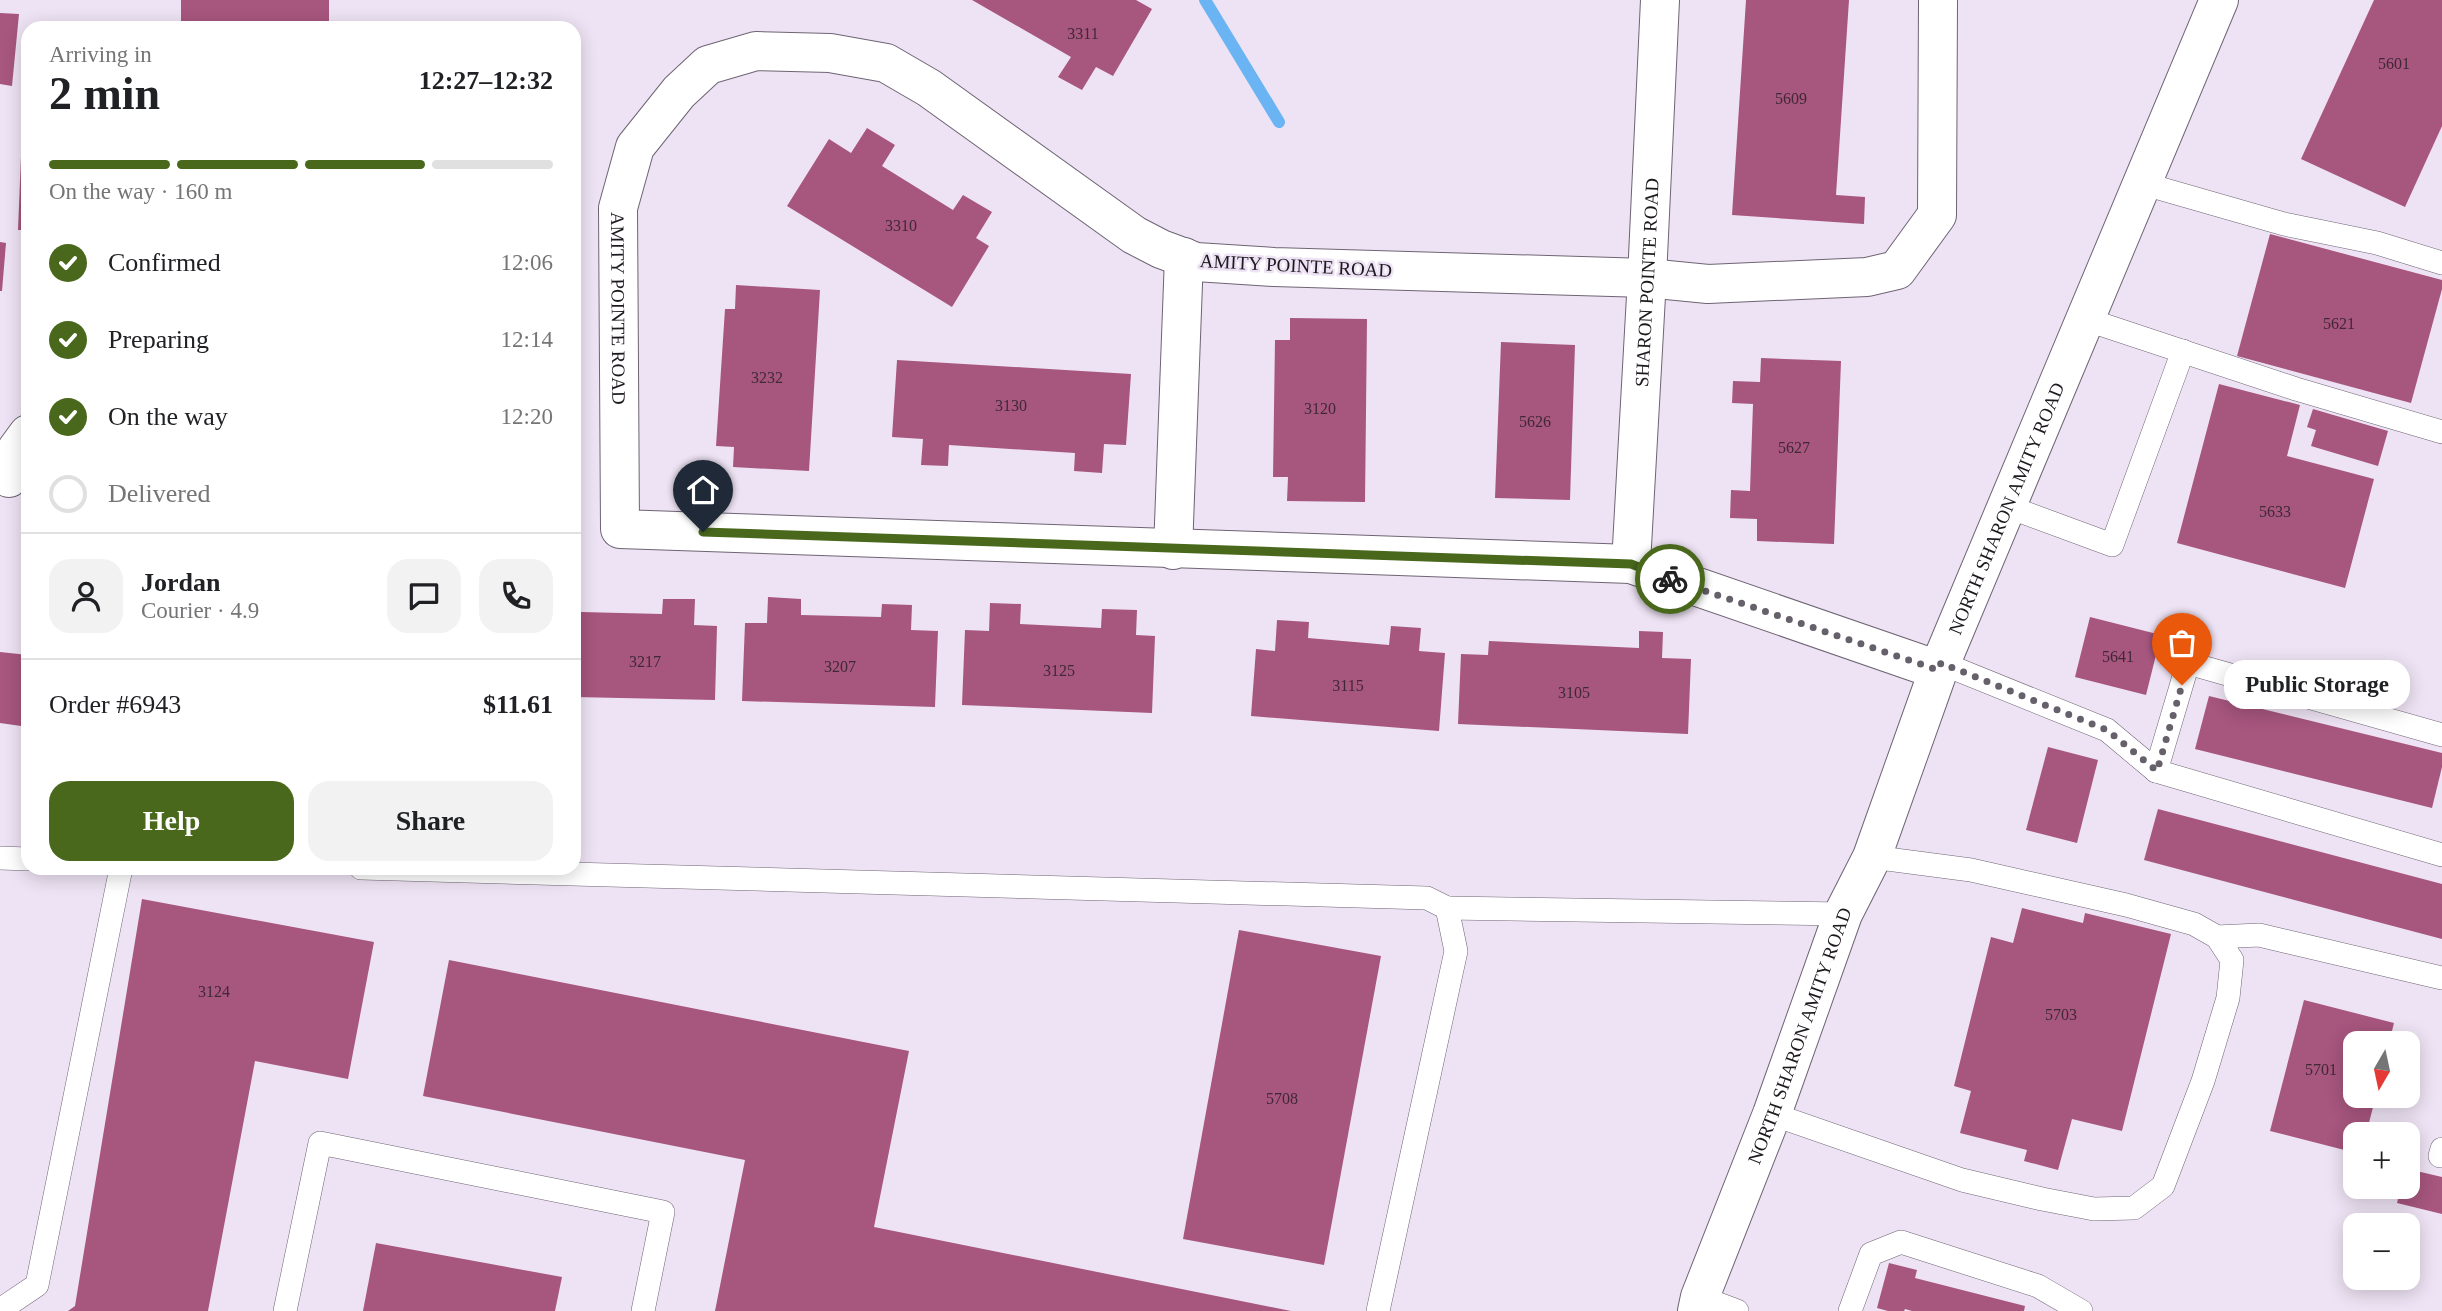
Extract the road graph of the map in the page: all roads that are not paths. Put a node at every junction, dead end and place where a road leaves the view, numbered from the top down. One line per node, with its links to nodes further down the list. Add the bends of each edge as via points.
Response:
1 (1660, 0): 7 (street, SHARON POINTE ROAD)
2 (1938, 0): 7 (street, AMITY POINTE ROAD, via 1937,215 1897,270 1867,277 1707,284)
3 (2219, 0): 4 (street, NORTH SHARON AMITY ROAD)
4 (2141, 183): 6 (lane); 8 (street, NORTH SHARON AMITY ROAD)
5 (1184, 257): 7 (street, AMITY POINTE ROAD, via 1196,262 1275,267); 14 (street); 14 (street, AMITY POINTE ROAD, via 1134,235 929,88 886,63 830,53 755,51 708,65 679,92 635,147 618,208 620,529)
6 (2442, 263)
7 (1647, 278): 15 (street, SHARON POINTE ROAD)
8 (2085, 319): 9 (lane); 13 (street, NORTH SHARON AMITY ROAD)
9 (2183, 351): 10 (lane); 13 (lane, via 2112,545)
10 (2442, 432)
11 (21, 444): 12 (street)
12 (12, 485)
13 (2006, 506): 16 (street, NORTH SHARON AMITY ROAD)
14 (1173, 550): 15 (street, AMITY POINTE ROAD)
15 (1631, 564): 16 (street, AMITY POINTE ROAD)
16 (1939, 666): 18 (lane, via 2107,730); 20 (street, NORTH SHARON AMITY ROAD)
17 (2442, 735): 18 (lane, via 2188,663)
18 (2157, 771): 19 (lane)
19 (2442, 855)
20 (1872, 857): 26 (street, NORTH SHARON AMITY ROAD); 27 (lane, via 1971,870 2126,905 2194,924)
21 (0, 858): 22 (lane)
22 (21, 859)
23 (581, 874): 25 (lane, via 1427,898)
24 (120, 875): 31 (lane, via 37,1285)
25 (1447, 908): 26 (lane); 34 (lane, via 1456,951)
26 (1843, 914): 29 (street, NORTH SHARON AMITY ROAD)
27 (2217, 937): 28 (lane, via 2259,935); 29 (lane, via 2232,960 2228,998 2163,1186 2134,1208 2094,1209 1962,1180)
28 (2442, 978)
29 (1772, 1114): 30 (street, NORTH SHARON AMITY ROAD)
30 (1696, 1306): 35 (lane)
31 (0, 1310)
32 (285, 1311): 33 (lane, via 320,1143 663,1212)
33 (643, 1311)
34 (1378, 1311)
35 (1737, 1311)
36 (1850, 1311): 37 (lane, via 1871,1254 1901,1242 2038,1286)
37 (2081, 1311)

